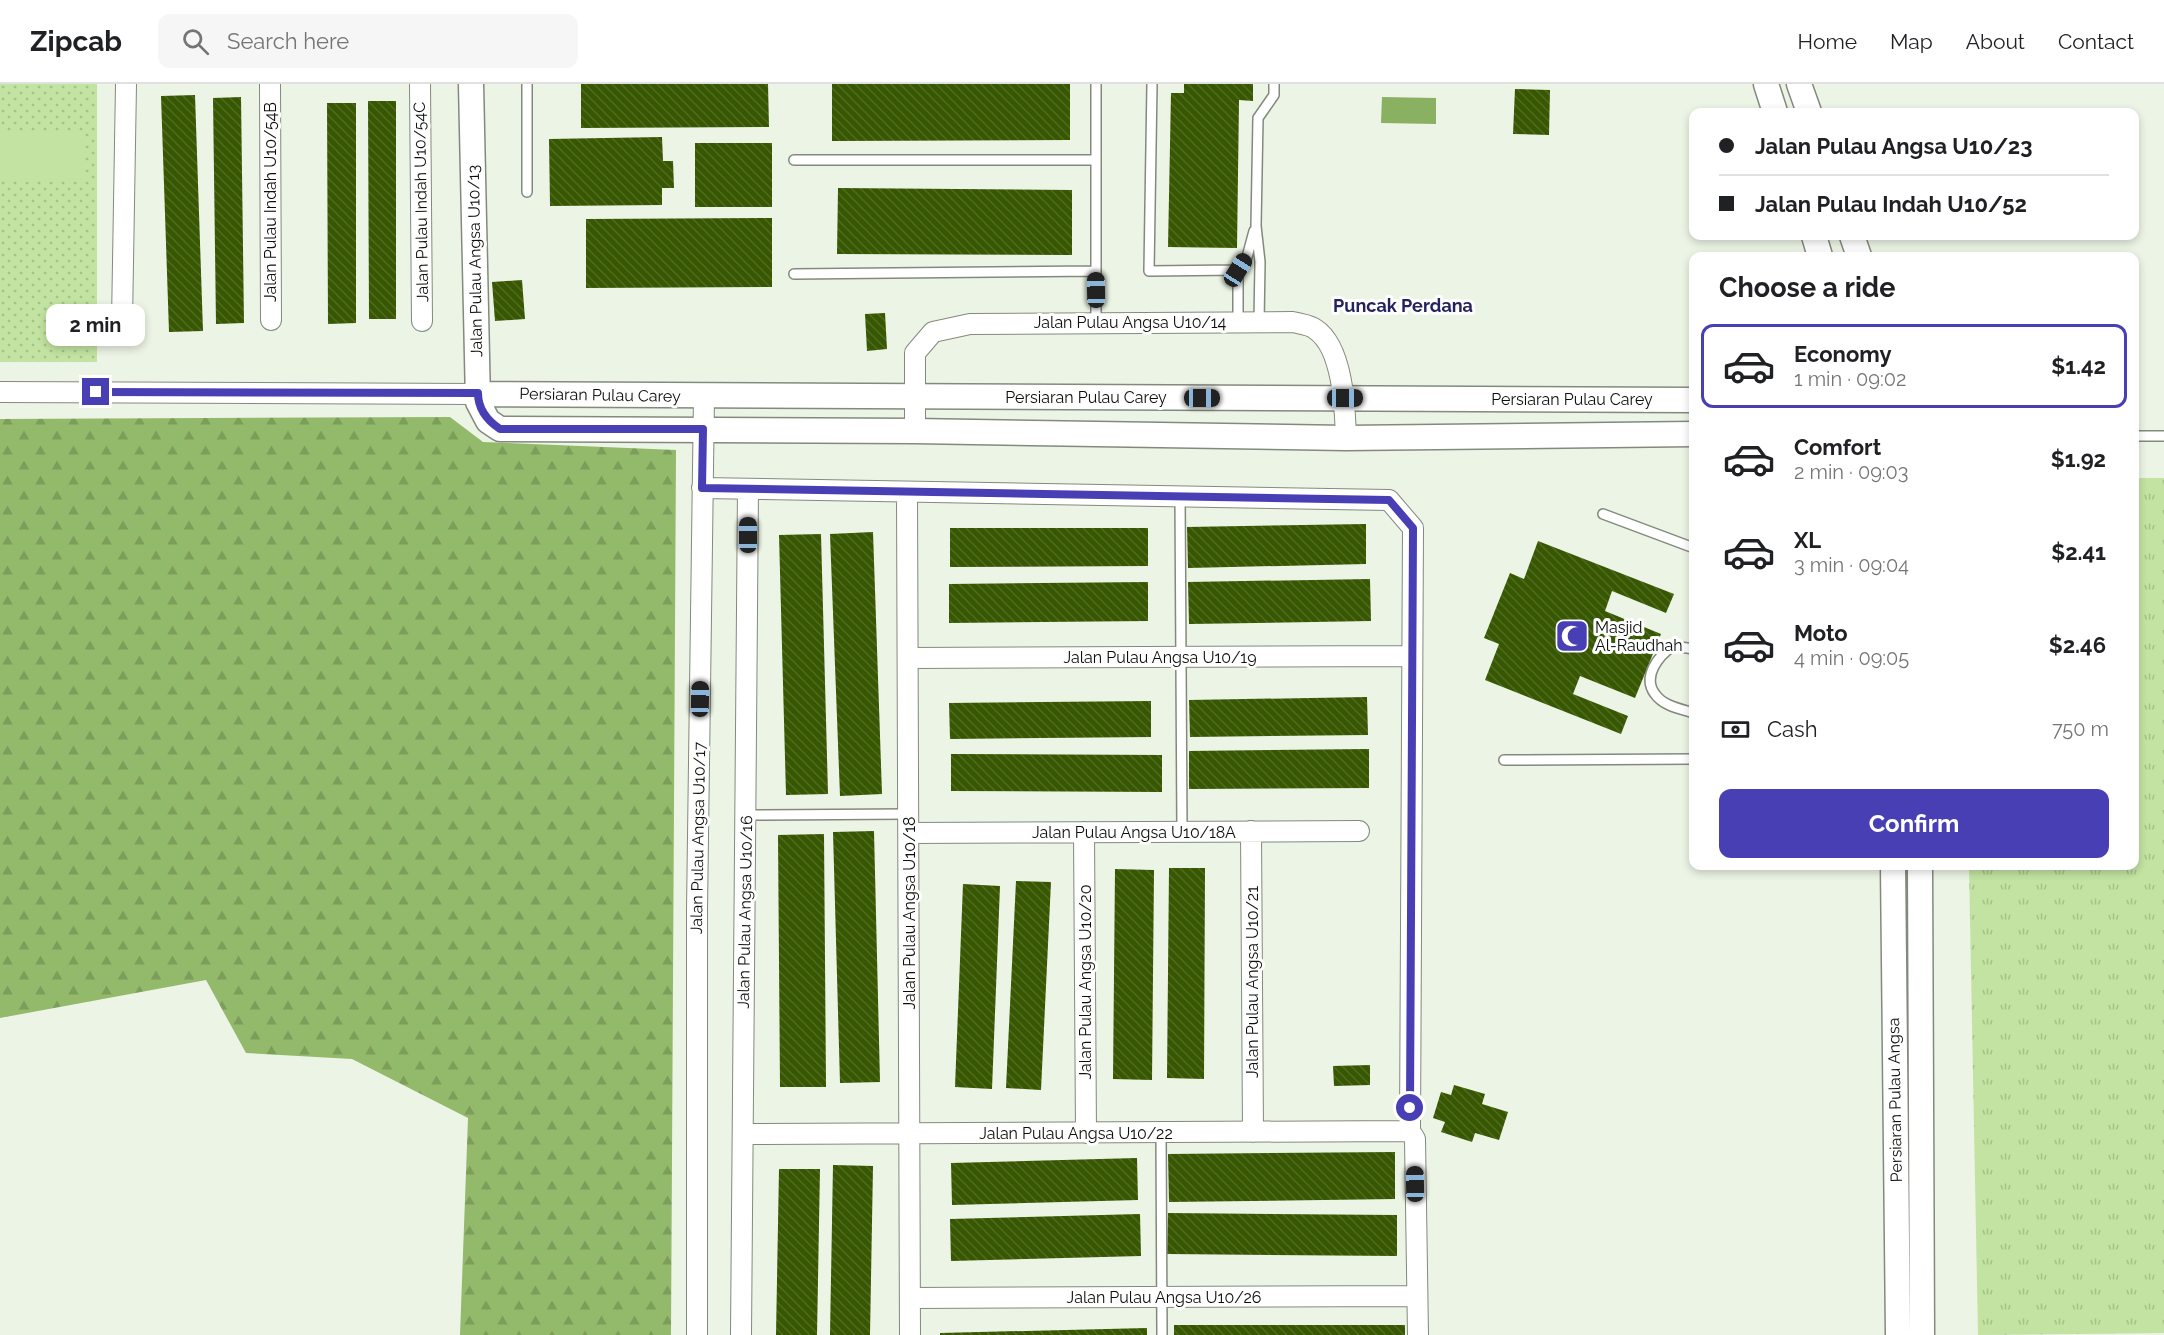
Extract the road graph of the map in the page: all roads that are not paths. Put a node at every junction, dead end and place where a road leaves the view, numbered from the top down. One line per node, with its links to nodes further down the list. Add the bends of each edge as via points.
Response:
1 (126, 84): 22 (street)
2 (270, 84): 20 (street, Jalan Pulau Indah U10/54B)
3 (420, 84): 21 (street, Jalan Pulau Indah U10/54C)
4 (471, 84): 27 (street, Jalan Pulau Angsa U10/13)
5 (527, 84): 15 (lane)
6 (1096, 84): 14 (lane)
7 (1152, 84): 17 (lane, via 1149,271)
8 (1274, 84): 16 (lane, via 1274,95 1258,118)
9 (1766, 84): 11 (street)
10 (1799, 84): 12 (street)
11 (1774, 108)
12 (1808, 108)
13 (794, 160): 14 (lane)
14 (1096, 160): 18 (lane)
15 (527, 192)
16 (1256, 226): 17 (lane, via 1247,257); 25 (lane)
17 (1238, 270): 24 (lane)
18 (1096, 271): 19 (lane); 23 (lane)
19 (794, 274)
20 (271, 320)
21 (422, 321)
22 (122, 322)
23 (1096, 322): 24 (street, Jalan Pulau Angsa U10/14); 29 (street, Jalan Pulau Angsa U10/14, via 970,324 933,332 915,353)
24 (1238, 322): 25 (street, Jalan Pulau Angsa U10/14)
25 (1259, 322): 30 (street, Jalan Pulau Angsa U10/14, via 1293,322 1316,329 1333,351)
26 (0, 392): 27 (street)
27 (478, 393): 28 (street, Persiaran Pulau Carey); 32 (street, Jalan Pulau Angsa U10/13, via 478,402 488,421)
28 (704, 396): 29 (street, Persiaran Pulau Carey); 33 (street, Jalan Pulau Angsa U10/17)
29 (915, 396): 30 (street, Persiaran Pulau Carey); 34 (street, Jalan Pulau Angsa U10/14)
30 (1345, 398): 31 (street, Persiaran Pulau Carey); 38 (street, Jalan Pulau Angsa U10/14)
31 (1689, 400)
32 (500, 429): 33 (street, Persiaran Pulau Carey)
33 (703, 429): 34 (street, Persiaran Pulau Carey); 39 (street, Jalan Pulau Angsa U10/17)
34 (915, 431): 38 (street, Persiaran Pulau Carey)
35 (1689, 434): 38 (street, Persiaran Pulau Carey)
36 (2139, 436): 37 (lane)
37 (2164, 436)
38 (1346, 438)
39 (702, 488): 40 (street); 69 (street, Jalan Pulau Angsa U10/17)
40 (748, 489): 41 (street); 52 (street, Jalan Pulau Angsa U10/16)
41 (907, 492): 42 (street); 48 (street, Jalan Pulau Angsa U10/18)
42 (1180, 496): 46 (street, via 1389,500 1413,528); 47 (lane)
43 (1603, 514): 44 (lane)
44 (1689, 546)
45 (1689, 648): 49 (lane, via 1673,646 1659,656 1650,679 1655,694 1668,704)
46 (1412, 656): 47 (street, Jalan Pulau Angsa U10/19); 60 (street)
47 (1181, 657): 48 (street, Jalan Pulau Angsa U10/19); 57 (lane)
48 (908, 658): 53 (street, Jalan Pulau Angsa U10/18)
49 (1689, 711)
50 (1689, 759): 51 (lane)
51 (1504, 760)
52 (746, 815): 53 (lane); 65 (street, Jalan Pulau Angsa U10/16)
53 (908, 824): 56 (street, Jalan Pulau Angsa U10/18A); 63 (street, Jalan Pulau Angsa U10/18)
54 (1251, 831): 55 (street, Jalan Pulau Angsa U10/18A); 57 (street, Jalan Pulau Angsa U10/18A); 62 (street, Jalan Pulau Angsa U10/21)
55 (1359, 831)
56 (1084, 832): 57 (street, Jalan Pulau Angsa U10/18A); 64 (street, Jalan Pulau Angsa U10/20)
57 (1182, 832)
58 (1893, 870): 74 (street, Persiaran Pulau Angsa)
59 (1920, 870): 75 (street, Persiaran Pulau Angsa)
60 (1410, 1131): 62 (street, Jalan Pulau Angsa U10/22); 66 (street, via 1415,1139)
61 (1161, 1132): 62 (street, Jalan Pulau Angsa U10/22); 64 (street, Jalan Pulau Angsa U10/22); 67 (lane)
62 (1253, 1132)
63 (910, 1133): 64 (street, Jalan Pulau Angsa U10/22); 65 (street, Jalan Pulau Angsa U10/22); 68 (street, Jalan Pulau Angsa U10/18)
64 (1086, 1133)
65 (743, 1134): 70 (street, Jalan Pulau Angsa U10/16)
66 (1417, 1296): 67 (street, Jalan Pulau Angsa U10/26); 73 (street)
67 (1162, 1297): 68 (street, Jalan Pulau Angsa U10/26); 72 (lane)
68 (910, 1298): 71 (street, Jalan Pulau Angsa U10/18)
69 (697, 1335)
70 (741, 1335)
71 (910, 1335)
72 (1162, 1335)
73 (1418, 1335)
74 (1898, 1335)
75 (1922, 1335)

